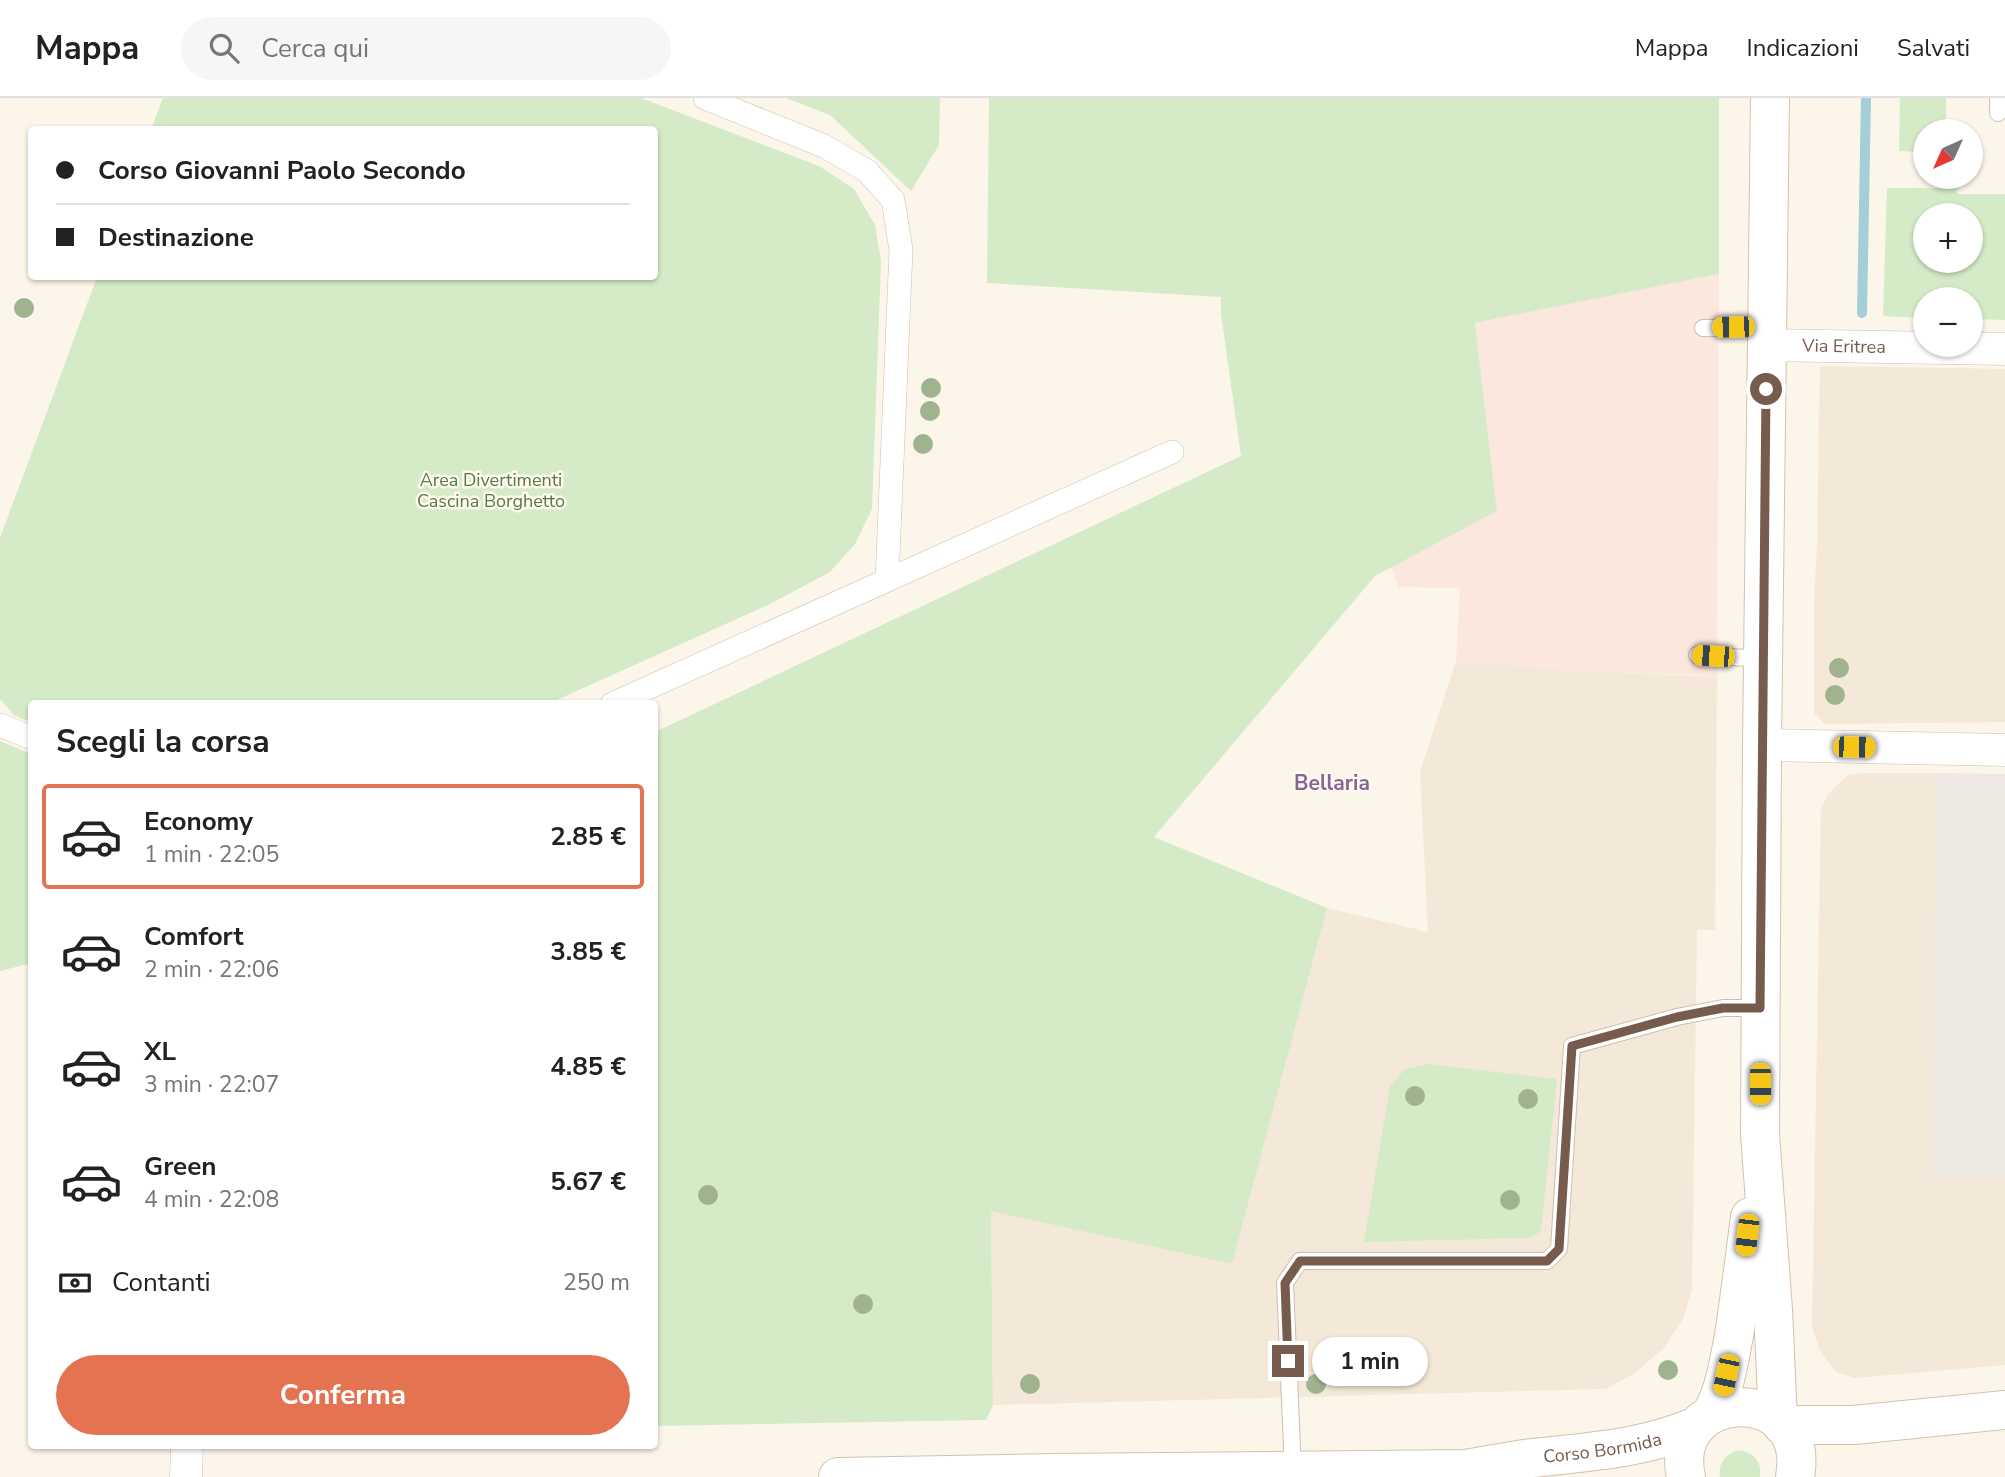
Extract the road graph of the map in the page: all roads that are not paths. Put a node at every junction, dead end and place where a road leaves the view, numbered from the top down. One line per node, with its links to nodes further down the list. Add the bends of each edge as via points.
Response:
1 (705, 98): 7 (street, via 824,146 867,171 893,200 901,250)
2 (1770, 98): 4 (main road)
3 (1703, 328): 4 (lane)
4 (1767, 336): 5 (street, Via Eritrea); 9 (main road)
5 (2005, 349)
6 (1172, 452): 7 (street)
7 (887, 580): 10 (street)
8 (1697, 655): 9 (lane)
9 (1764, 659): 13 (main road)
10 (621, 700)
11 (0, 725): 12 (street)
12 (28, 736)
13 (1762, 745): 14 (street); 15 (main road)
14 (2005, 750)
15 (1760, 1008): 16 (main road); 22 (lane, via 1723,1008 1677,1017 1572,1046 1559,1249 1547,1261 1300,1261 1285,1283)
16 (1760, 1134): 18 (main road, via 1738,1310 1721,1397); 19 (main road)
17 (2005, 1410): 19 (main road, via 1854,1425)
18 (1705, 1420): 19 (main road, Corso Bormida, via 1742,1406 1766,1412); 21 (main road, Corso Bormida, via 1638,1446); 28 (main road, via 1688,1441)
19 (1780, 1422): 29 (main road, via 1797,1456)
20 (187, 1449): 25 (street)
21 (1465, 1469): 23 (main road, Corso Bormida); 27 (main road, Corso Bormida)
22 (1293, 1471): 23 (main road, Corso Bormida); 24 (main road, Corso Bormida)
23 (1366, 1474)
24 (1054, 1475): 26 (main road, Corso Bormida)
25 (186, 1477)
26 (838, 1477)
27 (1521, 1477)
28 (1686, 1477)
29 (1795, 1477)

